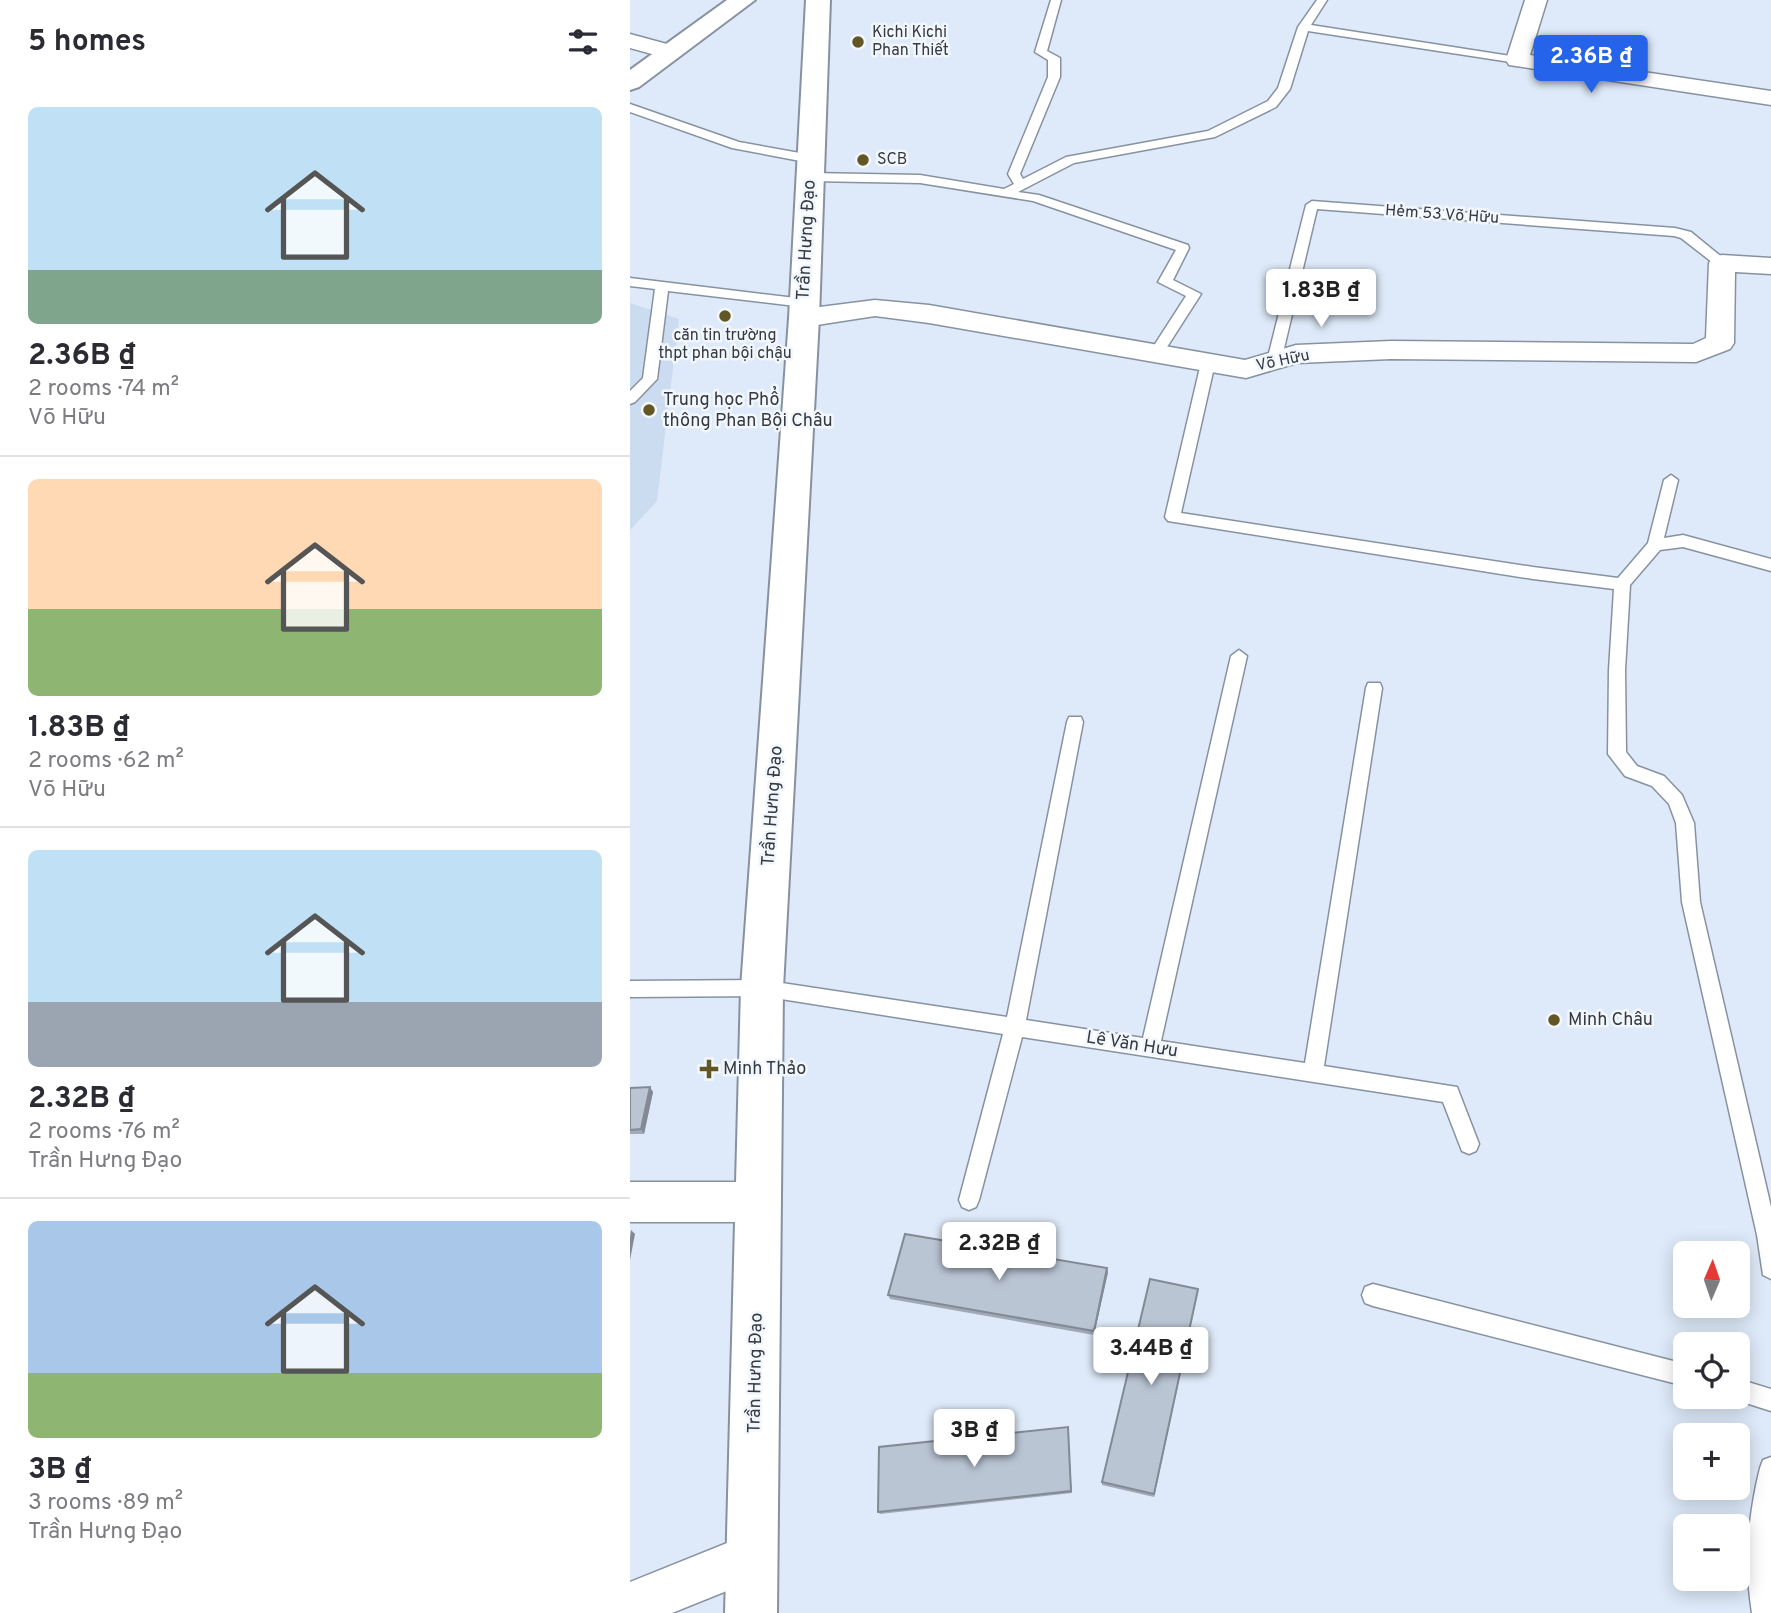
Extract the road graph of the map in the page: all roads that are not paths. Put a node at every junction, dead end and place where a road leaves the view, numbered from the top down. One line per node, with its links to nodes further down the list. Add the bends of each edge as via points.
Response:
1 (743, 0): 8 (main road)
2 (818, 0): 13 (main road, Trần Hưng Đạo)
3 (1056, 0): 14 (lane, via 1041,52 1054,58 1054,77 1014,174)
4 (1322, 0): 6 (lane)
5 (1536, 0): 9 (street)
6 (1304, 27): 9 (lane); 14 (lane, via 1284,89 1272,104 1211,134 1070,160)
7 (630, 41): 8 (street)
8 (670, 52): 10 (main road)
9 (1517, 60): 11 (street)
10 (630, 82)
11 (1771, 98)
12 (630, 108): 13 (lane)
13 (811, 168): 15 (lane); 20 (main road, Trần Hưng Đạo)
14 (1020, 184): 15 (lane)
15 (1006, 192): 21 (lane, via 1183,248 1165,282 1194,294)
16 (1722, 263): 17 (street); 22 (street, Võ Hữu, via 1720,343 1696,352 1391,350 1296,355); 22 (lane, Hẻm 53 Võ Hữu, via 1686,235 1675,232 1312,205)
17 (1771, 266)
18 (630, 282): 19 (lane)
19 (662, 287): 20 (lane); 24 (lane, via 650,379)
20 (804, 310): 21 (street, Võ Hữu, via 875,308 929,314); 32 (main road, Trần Hưng Đạo)
21 (1155, 355): 23 (street, Võ Hữu)
22 (1274, 361): 23 (street, Võ Hữu, via 1246,369)
23 (1208, 363): 28 (lane, via 1174,517)
24 (630, 399)
25 (1671, 480): 26 (lane)
26 (1655, 545): 27 (lane, via 1683,541); 28 (lane)
27 (1771, 565)
28 (1622, 584): 41 (lane, via 1617,754 1631,771 1658,782 1676,800 1685,823 1691,902)
29 (1239, 656): 35 (lane)
30 (1374, 688): 36 (lane)
31 (1075, 722): 34 (lane)
32 (762, 988): 33 (lane, Lê Văn Hưu); 34 (lane, Lê Văn Hưu); 40 (main road, Trần Hưng Đạo)
33 (630, 989)
34 (1015, 1027): 35 (lane, Lê Văn Hưu); 38 (lane)
35 (1150, 1048): 36 (lane, Lê Văn Hưu)
36 (1313, 1073): 37 (lane, Lê Văn Hưu, via 1450,1094)
37 (1469, 1144)
38 (968, 1200)
39 (630, 1202): 40 (street)
40 (759, 1202): 47 (main road, Trần Hưng Đạo)
41 (1771, 1268)
42 (1373, 1295): 43 (lane)
43 (1673, 1372)
44 (1750, 1394): 45 (lane)
45 (1771, 1400)
46 (1771, 1468): 50 (lane, via 1762,1506 1759,1590)
47 (752, 1557): 48 (street); 49 (main road, Trần Hưng Đạo)
48 (630, 1606)
49 (751, 1613)
50 (1764, 1613)

